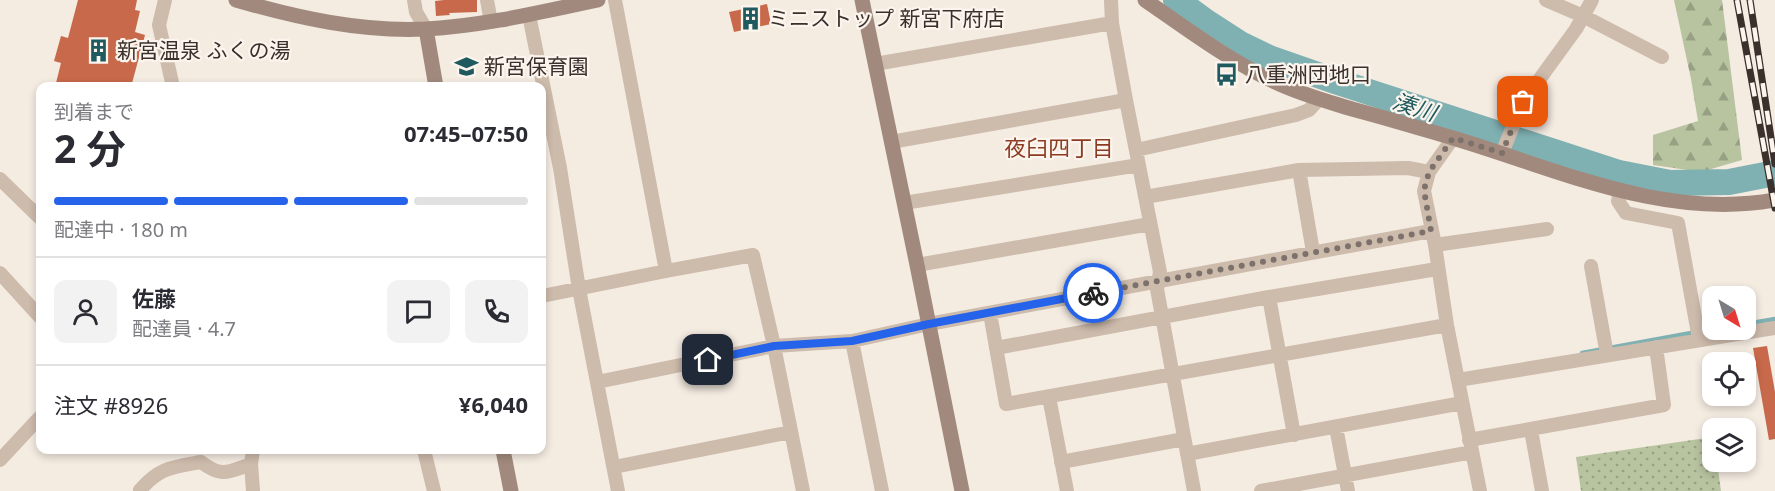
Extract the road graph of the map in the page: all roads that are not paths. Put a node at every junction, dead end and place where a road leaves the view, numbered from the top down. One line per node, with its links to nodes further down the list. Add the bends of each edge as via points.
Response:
1 (165, 0): 19 (street, via 159,25)
2 (236, 0): 16 (street, via 321,22)
3 (414, 0): 16 (street)
4 (487, 0): 14 (street)
5 (598, 0): 12 (street)
6 (615, 0): 46 (street)
7 (862, 0): 18 (street)
8 (1111, 0): 15 (street)
9 (1144, 0): 23 (street, via 1249,69)
10 (1546, 0): 13 (street)
11 (1592, 0): 13 (street)
12 (529, 15): 14 (street); 21 (street)
13 (1583, 16): 17 (street); 28 (street, via 1523,102)
14 (491, 22): 16 (street)
15 (1112, 23): 18 (street); 24 (street)
16 (426, 29): 20 (street)
17 (1662, 57)
18 (875, 64): 26 (street)
19 (172, 82)
20 (435, 82)
21 (543, 82)
22 (546, 99): 49 (street)
23 (1319, 99): 25 (street); 27 (street, via 1309,110 1296,115)
24 (1126, 100): 26 (street); 27 (street)
25 (1453, 138): 28 (street); 31 (street)
26 (891, 142): 36 (street)
27 (1136, 150): 29 (street)
28 (1502, 153): 33 (street)
29 (1139, 165): 34 (street); 36 (street)
30 (1299, 170): 31 (street, via 1408,168); 34 (street); 42 (street)
31 (1429, 172): 40 (street, via 1424,190)
32 (0, 179): 37 (street)
33 (1620, 191): 35 (street, via 1702,204); 58 (street, via 1618,201 1626,213 1678,224)
34 (1145, 197): 38 (street)
35 (1775, 200)
36 (904, 203): 43 (street)
37 (36, 214)
38 (1150, 224): 43 (street); 48 (street)
39 (1547, 230): 41 (street)
40 (1431, 231): 41 (street); 42 (street)
41 (1435, 245): 45 (street)
42 (1313, 252): 48 (street)
43 (917, 265): 55 (street)
44 (1591, 266): 64 (street)
45 (1437, 269): 51 (street); 56 (street)
46 (666, 271): 49 (street); 60 (street, via 753,255)
47 (0, 273): 52 (street)
48 (1159, 281): 53 (street); 54 (street)
49 (579, 289): 50 (street); 67 (street)
50 (546, 295)
51 (1269, 297): 54 (street); 63 (street)
52 (36, 313)
53 (990, 313): 55 (street); 62 (street)
54 (1162, 318): 62 (street); 65 (street)
55 (929, 324): 59 (street); 92 (street)
56 (1447, 325): 63 (street); 66 (street)
57 (1775, 327): 58 (street)
58 (1699, 339): 61 (street)
59 (852, 341): 60 (street); 91 (street)
60 (774, 346): 67 (street); 73 (street)
61 (1656, 347): 64 (street); 72 (street, via 1664,405)
62 (996, 348): 68 (street, via 1006,404)
63 (1279, 355): 65 (street); 74 (street)
64 (1607, 355): 66 (street)
65 (1173, 374): 68 (street); 75 (street)
66 (1458, 380): 69 (street)
67 (597, 382): 83 (street)
68 (1049, 397): 82 (street)
69 (1462, 403): 71 (street); 76 (street)
70 (36, 421): 81 (street)
71 (1336, 427): 74 (street); 84 (street)
72 (1531, 430): 76 (street); 98 (street)
73 (791, 432): 83 (street); 90 (street)
74 (1294, 435): 79 (street)
75 (1184, 439): 79 (street); 82 (street)
76 (1471, 446): 84 (street); 97 (street)
77 (425, 454): 87 (street)
78 (504, 454): 88 (street)
79 (1187, 454): 94 (street)
80 (251, 455): 85 (street, via 227,472 213,470 201,462 165,469); 86 (street)
81 (0, 460)
82 (1061, 462): 93 (street)
83 (614, 467): 89 (street)
84 (1344, 476): 95 (street); 96 (street)
85 (140, 490)
86 (253, 491)
87 (434, 491)
88 (511, 491)
89 (618, 491)
90 (803, 491)
91 (882, 491)
92 (962, 491)
93 (1067, 491)
94 (1194, 491)
95 (1261, 491)
96 (1348, 491)
97 (1480, 491)
98 (1542, 491)

